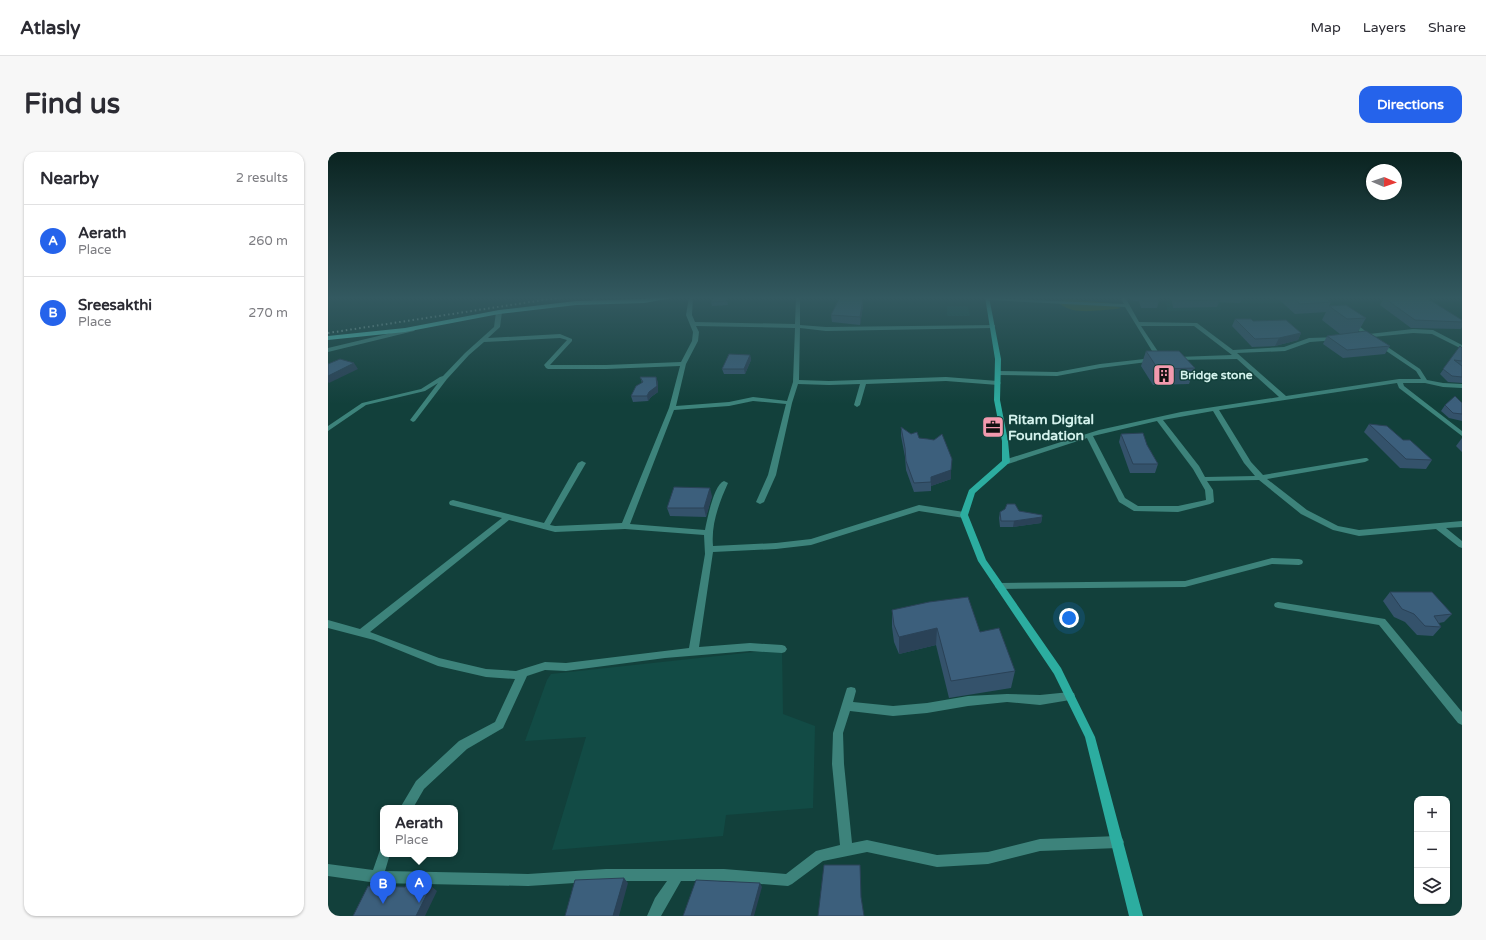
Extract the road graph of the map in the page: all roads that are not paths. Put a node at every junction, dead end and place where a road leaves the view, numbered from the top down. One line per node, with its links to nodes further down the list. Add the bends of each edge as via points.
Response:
1 (379, 333): 15 (main road)
2 (399, 333): 18 (street)
3 (492, 333): 16 (street)
4 (696, 333): 22 (street, via 695,341)
5 (798, 333): 27 (street)
6 (993, 333): 23 (main road)
7 (1143, 333): 21 (street)
8 (1206, 333): 19 (street)
9 (1364, 333): 12 (street)
10 (1398, 333): 12 (street)
11 (1434, 333): 17 (street)
12 (1368, 336): 14 (street); 25 (street, via 1418,370)
13 (1344, 337): 19 (street, via 1309,340 1286,349)
14 (1356, 337)
15 (328, 338)
16 (483, 340): 22 (street, via 560,336 570,340 547,365 548,367 606,368); 24 (street)
17 (1462, 347)
18 (328, 350)
19 (1232, 352): 20 (street)
20 (1238, 357): 21 (street); 31 (street)
21 (1160, 359): 23 (street, via 1057,374)
22 (683, 364): 34 (street)
23 (998, 373): 29 (main road)
24 (448, 375): 37 (street); 38 (street, via 422,390 364,404)
25 (1425, 380): 26 (street); 30 (street, via 1443,385)
26 (1399, 381): 31 (street); 39 (street, via 1401,387)
27 (796, 382): 28 (street); 32 (street)
28 (864, 382): 29 (street, via 946,379); 33 (street)
29 (998, 383): 42 (main road, via 997,400 1006,441)
30 (1462, 386)
31 (1284, 398): 35 (street)
32 (788, 403): 34 (street, via 753,399 729,404); 47 (street, via 772,475)
33 (857, 405)
34 (672, 408): 53 (street)
35 (1215, 409): 36 (street); 44 (street, via 1248,463)
36 (1159, 419): 40 (street); 45 (street)
37 (413, 420)
38 (328, 429)
39 (1462, 434)
40 (1089, 436): 42 (street); 45 (street, via 1122,500 1137,509 1178,509 1210,502 1209,490)
41 (1365, 460): 44 (street)
42 (1006, 462): 49 (main road, via 972,492)
43 (582, 463): 52 (street)
44 (1261, 478): 45 (street); 54 (street, via 1304,512 1336,528 1359,533)
45 (1202, 479)
46 (724, 483): 55 (street, via 715,503)
47 (760, 502)
48 (453, 503): 50 (street)
49 (964, 515): 57 (street, via 919,508 811,542); 59 (main road, via 982,561)
50 (508, 517): 52 (street); 62 (street)
51 (1462, 524): 54 (street)
52 (546, 526): 53 (street, via 555,529)
53 (626, 526): 55 (street)
54 (1438, 526): 56 (street)
55 (708, 533): 57 (street)
56 (1462, 545)
57 (709, 549): 64 (street)
58 (1299, 562): 59 (street, via 1272,561 1185,584)
59 (999, 586): 67 (main road, via 1058,671)
60 (1278, 605): 69 (street, via 1382,622)
61 (328, 624): 62 (street)
62 (362, 633): 65 (street, via 438,662 486,673)
63 (782, 649): 64 (street, via 750,647)
64 (692, 652): 65 (street, via 566,667 545,666)
65 (523, 673): 70 (street, via 499,725 463,745 420,785)
66 (851, 691): 68 (street)
67 (1070, 696): 68 (street, via 1040,700 1007,698 968,701 893,711); 71 (main road, via 1090,737)
68 (846, 706): 72 (street, via 838,733 838,764)
69 (1462, 720)
70 (408, 805)
71 (1118, 842): 72 (street, via 1040,846 988,858 937,861 867,846); 78 (main road)
72 (848, 850): 75 (street, via 820,855 788,880 724,875)
73 (383, 857): 76 (street)
74 (328, 870): 76 (street)
75 (678, 875): 76 (street, via 606,875 528,880); 77 (street)
76 (377, 877)
77 (654, 916)
78 (1136, 916)

